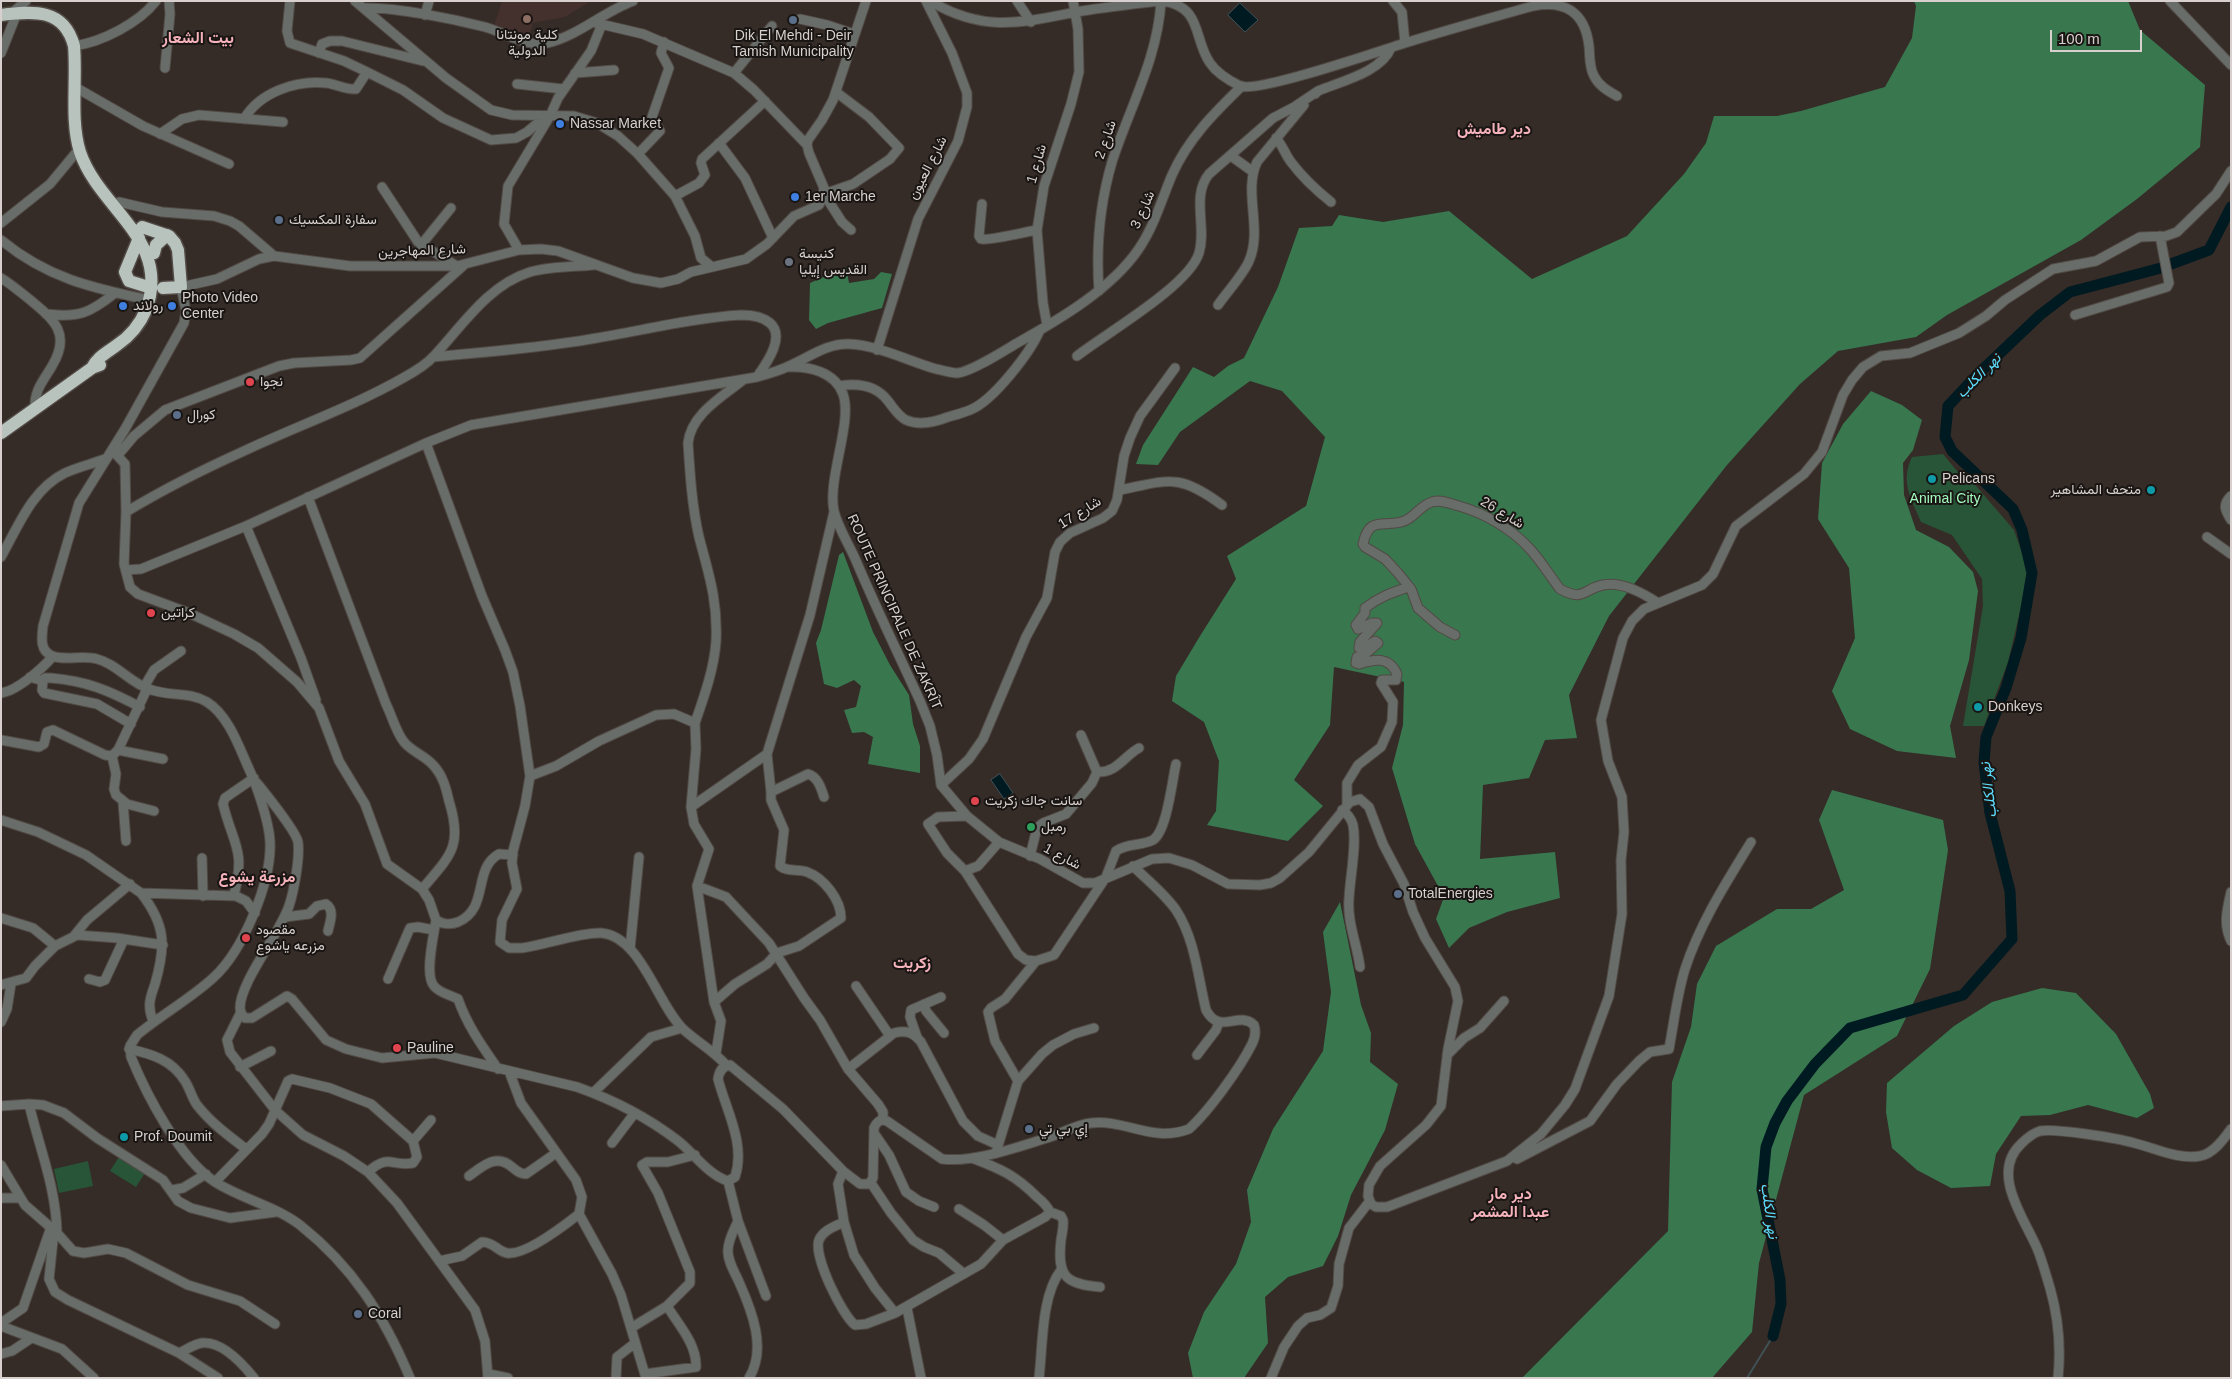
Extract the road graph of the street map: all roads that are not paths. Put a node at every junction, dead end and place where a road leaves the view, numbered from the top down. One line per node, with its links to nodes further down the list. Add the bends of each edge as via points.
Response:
1 (26, 1): 17 (street)
2 (156, 1): 27 (street, via 126,26 93,42)
3 (169, 1): 33 (street)
4 (290, 1): 30 (street, via 289,42)
5 (355, 1): 15 (street)
6 (429, 1): 18 (street)
7 (633, 1): 20 (street)
8 (866, 1): 24 (street)
9 (928, 1): 21 (street, via 967,19 1014,24); 97 (street, شارع العيون, via 952,53 967,94 967,107 958,141 918,219)
10 (1017, 1): 21 (street)
11 (1073, 1): 16 (street, شارع 1)
12 (1161, 1): 16 (street); 39 (street, via 1172,2 1184,10 1196,25 1210,63); 90 (street, شارع 2, via 1148,66 1112,163 1104,200 1100,227)
13 (1392, 1): 26 (street, via 1402,12)
14 (2170, 1): 32 (street)
15 (364, 8): 18 (street); 31 (street)
16 (1076, 12): 21 (street); 69 (street, شارع 1, via 1079,48 1076,88 1044,186)
17 (10, 14): 27 (highway, via 40,13 52,17 67,28); 29 (street)
18 (425, 15): 20 (street, via 483,27 540,44 569,35)
19 (800, 19): 24 (street)
20 (591, 22): 22 (street)
21 (1031, 22)
22 (602, 24): 25 (street); 37 (street, via 591,51)
23 (772, 26): 36 (street)
24 (854, 34): 43 (street)
25 (664, 42): 36 (street); 54 (street, via 661,53 669,65 669,72 652,117 660,131)
26 (1404, 43): 28 (street); 44 (street, via 1533,6 1559,4 1581,20 1589,44 1593,75 1604,88)
27 (74, 46): 40 (highway)
28 (1391, 48): 39 (street, via 1254,87); 42 (street, via 1378,66)
29 (1, 53)
30 (319, 53): 31 (street, via 322,44 338,41); 35 (street)
31 (426, 61): 46 (street, via 468,96 491,110 512,115)
32 (2231, 65)
33 (165, 68)
34 (614, 70): 37 (street)
35 (367, 72): 46 (street, via 403,90 443,118 491,140 516,138); 47 (street, via 356,90 316,82 277,91 261,101)
36 (734, 72): 45 (street)
37 (575, 73): 41 (street)
38 (517, 84): 41 (street)
39 (1242, 86): 90 (street, شارع 3, via 1195,135 1172,175 1155,220 1141,245 1119,274)
40 (76, 87): 49 (street); 53 (highway)
41 (563, 89): 46 (street)
42 (1318, 91): 50 (street); 55 (street, via 1273,118)
43 (836, 92): 52 (street); 61 (street, via 869,117 899,148 890,159 853,184)
44 (1617, 96)
45 (765, 101): 51 (street); 52 (street)
46 (548, 116): 54 (street, via 574,116 597,123); 76 (street, via 508,186 504,224)
47 (244, 119): 48 (street); 49 (street, via 190,116 174,122)
48 (283, 122)
49 (160, 134): 56 (street)
50 (1276, 138): 57 (street); 64 (street, via 1308,183)
51 (719, 143): 62 (street, via 702,159 705,175 699,183); 73 (street, via 745,178)
52 (807, 146): 61 (street)
53 (79, 149): 60 (highway, via 85,165); 67 (street, via 50,184)
54 (638, 154): 62 (street)
55 (1231, 156): 57 (street); 98 (street, via 1204,180 1200,201 1201,243 1192,265 1147,307)
56 (229, 164)
57 (1252, 171): 93 (street, via 1254,233 1250,261)
58 (2231, 171): 72 (street, via 2222,187 2183,227 2172,234)
59 (382, 187): 75 (street)
60 (101, 188): 63 (highway); 70 (highway, via 106,198)
61 (824, 194): 68 (street); 73 (street, شارع المهاجرين, via 819,204 794,216)
62 (675, 196): 78 (street, via 695,236)
63 (119, 202): 70 (highway); 79 (street, via 162,212 214,216 230,221)
64 (1331, 202)
65 (982, 204): 69 (street, via 981,239)
66 (451, 208): 75 (street)
67 (1, 223)
68 (851, 230)
69 (1037, 230): 96 (street, شارع 1)
70 (140, 233): 71 (highway); 77 (highway); 80 (highway); 84 (highway)
71 (167, 235): 77 (highway, via 156,245); 88 (highway, via 178,250)
72 (2160, 236): 95 (street, via 2169,282 2167,287); 124 (street, via 2140,238 2096,261 2053,269 1959,333 1910,353 1881,356 1863,367 1844,395 1822,452 1804,474 1736,526 1708,580)
73 (773, 238): 83 (street, شارع المهاجرين, via 746,259)
74 (1, 240): 91 (street, via 53,274)
75 (421, 245): 82 (street)
76 (519, 250): 81 (street, شارع المهاجرين, via 541,248 558,251); 82 (street, شارع المهاجرين)
77 (154, 253): 101 (highway, via 156,291 145,324 134,339 115,355)
78 (700, 255): 83 (street); 85 (street)
79 (274, 256): 82 (street, شارع المهاجرين, via 350,266); 88 (street, شارع المهاجرين, via 259,259 217,279)
80 (128, 263): 84 (highway, via 140,260); 87 (highway, via 125,270 127,279)
81 (599, 265): 85 (street, شارع المهاجرين, via 633,278 661,283); 99 (street, via 546,269 529,272 513,280 465,320)
82 (460, 266): 109 (street, via 360,358 279,366 172,406)
83 (712, 267): 85 (street, شارع المهاجرين)
84 (150, 268): 92 (highway)
85 (691, 272)
86 (1, 278): 94 (street)
87 (145, 286)
88 (181, 287): 89 (highway); 109 (street, via 186,311 184,323)
89 (163, 288)
90 (1099, 291): 96 (street, شارع 3)
91 (115, 293): 92 (street); 94 (street, via 96,308 79,315)
92 (149, 300): 101 (highway, via 145,312 128,335 96,360)
93 (1218, 305)
94 (46, 314): 106 (street, via 58,330 59,347 37,390)
95 (2074, 315)
96 (1043, 328): 97 (street, شارع 3, via 959,373); 105 (street, via 993,394 971,410 940,420 921,424 906,420 872,388 856,384)
97 (877, 350): 100 (street, شارع 3, via 838,345)
98 (1077, 356)
99 (433, 357): 103 (street, via 535,347 682,322 752,315 770,323 775,333 771,354); 115 (street, via 416,371 367,397 186,478)
100 (789, 367): 103 (street); 105 (street, via 803,366 815,370)
101 (92, 368): 106 (highway)
102 (1175, 368): 111 (street, شارع 17, via 1140,416 1130,438)
103 (757, 377): 104 (street)
104 (744, 380): 108 (street, via 493,420); 134 (street, via 698,417 689,434 694,511 713,586 716,626 711,669)
105 (839, 386): 116 (street, ROUTE PRINCIPALE DE ZAKRÎT, via 845,409)
106 (35, 408): 107 (highway)
107 (1, 433)
108 (426, 443): 113 (street); 144 (street, via 513,672)
109 (115, 453): 110 (street); 115 (street, via 125,464)
110 (106, 459): 121 (street, via 65,473 40,492); 127 (street, via 79,503 43,626 41,641)
111 (1120, 490): 114 (street, via 1177,480 1205,492); 146 (street, شارع 17, via 1112,511 1070,533 1060,542 1055,552 1047,598 1026,637 983,739 969,759)
112 (2231, 496): 117 (street, via 2224,505)
113 (308, 497): 118 (street); 167 (street, via 401,736 414,751 433,764 445,784 455,818 455,842 447,858)
114 (1222, 505)
115 (126, 512): 122 (street)
116 (834, 512): 140 (street, via 810,615); 146 (street, ROUTE PRINCIPALE DE ZAKRÎT, via 920,702 934,746)
117 (2231, 520)
118 (246, 526): 122 (street, via 141,569); 133 (street)
119 (2207, 537): 120 (street)
120 (2231, 554)
121 (1, 558)
122 (126, 570): 133 (street, via 130,587 136,594 204,619 258,648 297,682)
123 (1409, 587): 124 (street, شارع 26, via 1385,559 1365,547 1364,541 1374,525 1402,522 1437,501 1479,511 1521,540 1564,592 1582,595 1600,586 1613,585 1625,587); 125 (street, شارع 26, via 1418,608 1440,628); 151 (street, via 1374,601 1365,608 1356,625 1358,629 1377,623 1360,642 1359,648 1375,641 1378,643 1357,657 1356,662 1359,664 1378,658 1395,670 1397,677 1394,681 1381,681 1393,702 1392,722 1381,747 1358,765 1347,783)
124 (1658, 603): 231 (street, via 1637,615 1623,638 1601,720 1608,761 1622,797 1624,832 1622,914 1609,996 1580,1077 1565,1105 1541,1134)
125 (1454, 635)
126 (181, 651): 130 (street, via 154,670)
127 (50, 654): 128 (street); 130 (street, via 102,660)
128 (30, 677): 129 (street); 131 (street, via 8,692)
129 (43, 681): 132 (street, via 51,678 90,684); 135 (street, via 44,693 97,704)
130 (146, 688): 132 (street); 145 (street, via 185,694 214,707 233,734)
131 (1, 693)
132 (140, 706): 135 (street)
133 (319, 708): 167 (street, via 339,761 365,804 387,864)
134 (695, 723): 144 (street, via 674,714 656,714 556,766); 150 (street)
135 (131, 724): 139 (street)
136 (1081, 735): 143 (street)
137 (1, 740): 139 (street, via 39,746 44,744 47,732 53,730 108,756)
138 (1139, 748): 143 (street, via 1129,753 1121,764)
139 (115, 753): 141 (street); 149 (street, via 114,792)
140 (767, 754): 147 (street); 150 (street)
141 (163, 759)
142 (1176, 764): 164 (street, via 1162,830 1152,841 1116,851)
143 (1097, 772): 159 (street, via 1087,790 1066,814 1037,828)
144 (530, 776): 158 (street)
145 (254, 780): 170 (street, via 225,798 223,804 240,856); 172 (street, via 270,842); 173 (street, via 291,828 298,843 294,885)
146 (941, 785): 153 (street, شارع 1)
147 (771, 792): 148 (street, via 808,774 821,785); 184 (street, via 771,800 784,830 780,866 816,878 827,887 841,910 841,918 811,939)
148 (824, 797)
149 (123, 802): 152 (street); 155 (street)
150 (691, 807): 166 (street, via 694,824 709,850)
151 (1344, 807): 162 (street, via 1296,866 1280,878 1260,885 1228,884 1174,858 1152,859); 186 (street, via 1353,824 1348,899); 208 (street, via 1360,799 1369,807 1425,938 1455,986 1458,1001)
152 (154, 810)
153 (967, 816): 156 (street, شارع 1); 163 (street, via 938,817 928,824 947,853)
154 (1, 820): 165 (street, via 38,832 81,852)
155 (126, 841)
156 (999, 842): 159 (street, شارع 1); 163 (street, via 978,866)
157 (1751, 842): 231 (street, via 1723,887 1696,941 1675,1008 1669,1049 1650,1052 1639,1061 1617,1084 1590,1122 1520,1158)
158 (513, 855): 175 (street, via 499,854 491,861 483,876 475,908 468,916 454,924 446,925); 183 (street, via 517,890 500,929 503,945 509,948 532,947 600,933 617,937)
159 (1030, 856): 164 (street, شارع 1, via 1083,883 1096,883)
160 (639, 857): 183 (street)
161 (202, 858): 171 (street)
162 (1133, 866): 164 (street, شارع 1); 198 (street, via 1180,918 1191,944 1206,1010)
163 (965, 871): 185 (street, via 1018,954 1026,960)
164 (1106, 877): 185 (street, via 1054,955)
165 (130, 884): 168 (street); 178 (street)
166 (697, 886): 184 (street, via 726,897); 193 (street)
167 (422, 889): 175 (street)
168 (141, 892): 171 (street); 181 (street, via 161,925)
169 (2231, 892): 180 (street, via 2225,916)
170 (234, 895): 171 (street); 172 (street, via 245,899)
171 (203, 896)
172 (255, 913): 196 (street, via 222,969)
173 (285, 916): 177 (street, via 309,914 317,906 326,904 332,913); 195 (street, via 248,982)
174 (1, 918): 182 (street, via 34,928)
175 (436, 920): 176 (street)
176 (434, 930): 187 (street, via 410,928); 211 (street, via 430,960 432,984 458,999 475,1036)
177 (328, 931)
178 (74, 936): 179 (street); 182 (street)
179 (124, 939): 181 (street); 188 (street, via 105,980)
180 (2231, 941)
181 (163, 945): 196 (street, via 149,1002)
182 (55, 946): 189 (street, via 26,978)
183 (630, 949): 199 (street)
184 (777, 954): 193 (street, via 758,972 735,984); 212 (street)
185 (1036, 961): 214 (street, via 1005,999 988,1012 995,1040)
186 (1360, 967)
187 (388, 979)
188 (89, 980)
189 (6, 984): 197 (street, via 7,1009)
190 (856, 986): 202 (street)
191 (941, 998): 194 (street)
192 (1504, 1001): 208 (street, via 1480,1028 1464,1038)
193 (714, 1002): 206 (street, via 721,1021)
194 (924, 1004): 201 (street); 203 (street, via 911,1010)
195 (240, 1014): 209 (street, via 228,1040 230,1052); 211 (street, via 252,1018 287,996 326,1040 346,1049 382,1058 435,1053)
196 (153, 1021): 204 (street, via 134,1037)
197 (1, 1022)
198 (1218, 1022): 207 (street, via 1216,1030); 226 (street, via 1245,1019 1256,1029 1255,1036 1228,1080 1189,1129 1158,1134 1090,1123)
199 (682, 1028): 206 (street); 215 (street, via 651,1037)
200 (1094, 1028): 214 (street, via 1053,1045)
201 (944, 1033)
202 (890, 1036): 203 (street, via 902,1031); 212 (street)
203 (917, 1037): 226 (street, via 963,1121)
204 (129, 1049): 227 (street, via 157,1056 174,1068 210,1121); 235 (street, via 137,1073 165,1123)
205 (271, 1052): 209 (street)
206 (716, 1053): 210 (street)
207 (1197, 1055)
208 (1447, 1056): 243 (street, via 1441,1106 1426,1125 1380,1166 1369,1185)
209 (240, 1066): 218 (street)
210 (727, 1066): 233 (street, via 734,1066 783,1109); 237 (street, via 719,1072 718,1079 738,1148 737,1171 735,1177)
211 (498, 1069): 213 (street)
212 (848, 1069): 221 (street, via 878,1104)
213 (509, 1071): 215 (street); 228 (street, via 520,1103)
214 (1018, 1081): 226 (street)
215 (593, 1093): 219 (street)
216 (29, 1104): 217 (street); 240 (street, via 44,1105 64,1114 154,1174); 251 (street, via 56,1203)
217 (1, 1106)
218 (275, 1110): 224 (street, via 288,1081 306,1082 371,1104); 227 (street, via 262,1134); 234 (street, via 303,1135)
219 (634, 1114): 225 (street); 229 (street, via 669,1134)
220 (431, 1120): 224 (street)
221 (883, 1120): 223 (street, via 877,1122); 230 (street, via 942,1158)
222 (2231, 1129): 280 (street, via 2202,1156 2182,1156 2132,1142 2040,1131 2015,1150 2009,1165 2009,1183 2013,1199 2038,1250 2050,1288 2060,1349)
223 (874, 1133): 239 (street); 244 (street, via 889,1155 906,1192)
224 (413, 1141): 234 (street, via 417,1157 413,1163 386,1161)
225 (612, 1143)
226 (997, 1148): 230 (street)
227 (246, 1149): 238 (street)
228 (556, 1153): 236 (street, via 524,1175 500,1160 489,1162); 248 (street, via 570,1169 579,1187 582,1204)
229 (695, 1155): 237 (street, via 717,1177); 258 (street, via 642,1165 658,1193 690,1272 690,1283)
230 (972, 1158): 247 (street, via 1006,1171 1022,1182)
231 (1507, 1161): 243 (street, via 1387,1207 1376,1207)
232 (1, 1165): 242 (street)
233 (843, 1171): 239 (street, via 860,1184 866,1186); 250 (street, via 838,1184)
234 (368, 1172): 253 (street, via 397,1203)
235 (206, 1174): 238 (street); 240 (street, via 183,1188)
236 (469, 1176)
237 (728, 1181): 249 (street)
238 (215, 1182): 246 (street)
239 (871, 1183): 255 (street, via 912,1240 940,1253)
240 (172, 1190): 246 (street, via 182,1204 221,1217 240,1218)
241 (1, 1198): 242 (street)
242 (20, 1198): 251 (street)
243 (1370, 1202): 279 (street, via 1349,1228 1331,1308 1307,1318 1298,1326 1284,1347)
244 (934, 1207)
245 (959, 1209): 252 (street)
246 (276, 1212): 273 (street, via 298,1224 350,1271 387,1331)
247 (1050, 1212): 252 (street); 254 (street, via 1063,1220)
248 (579, 1214): 253 (street, via 553,1234 516,1252 504,1252 492,1243 482,1242 458,1258); 263 (street, via 612,1274)
249 (738, 1221): 257 (street); 276 (street, via 728,1252 749,1302 757,1341 754,1369)
250 (844, 1222): 260 (street, via 854,1255); 260 (street, via 824,1233 818,1245 820,1261 833,1292 855,1324 866,1324)
251 (54, 1231): 261 (street, via 23,1308); 262 (street, via 73,1252 108,1249 126,1253 188,1285 240,1301); 266 (street, via 49,1279 55,1292 84,1309)
252 (1003, 1240): 255 (street, via 981,1264)
253 (438, 1261): 268 (street, via 475,1310 483,1331)
254 (1061, 1270): 256 (street, via 1064,1277 1075,1284); 278 (street, via 1053,1281 1047,1305)
255 (964, 1274): 259 (street)
256 (1100, 1287)
257 (766, 1296)
258 (667, 1306): 263 (street); 269 (street, via 688,1338 696,1366)
259 (907, 1308): 260 (street); 277 (street)
260 (895, 1314)
261 (1, 1324): 264 (street)
262 (275, 1324)
263 (631, 1328): 265 (street)
264 (30, 1339): 267 (street); 270 (street, via 62,1349)
265 (635, 1342): 269 (street); 275 (street, via 617,1356)
266 (180, 1353): 271 (street); 272 (street, via 201,1343 223,1348)
267 (1, 1354)
268 (488, 1376): 274 (street)
269 (646, 1376)
270 (94, 1378)
271 (218, 1378)
272 (254, 1378)
273 (410, 1378)
274 (508, 1378)
275 (616, 1378)
276 (749, 1378)
277 (921, 1378)
278 (1039, 1378)
279 (1271, 1378)
280 (2058, 1378)

